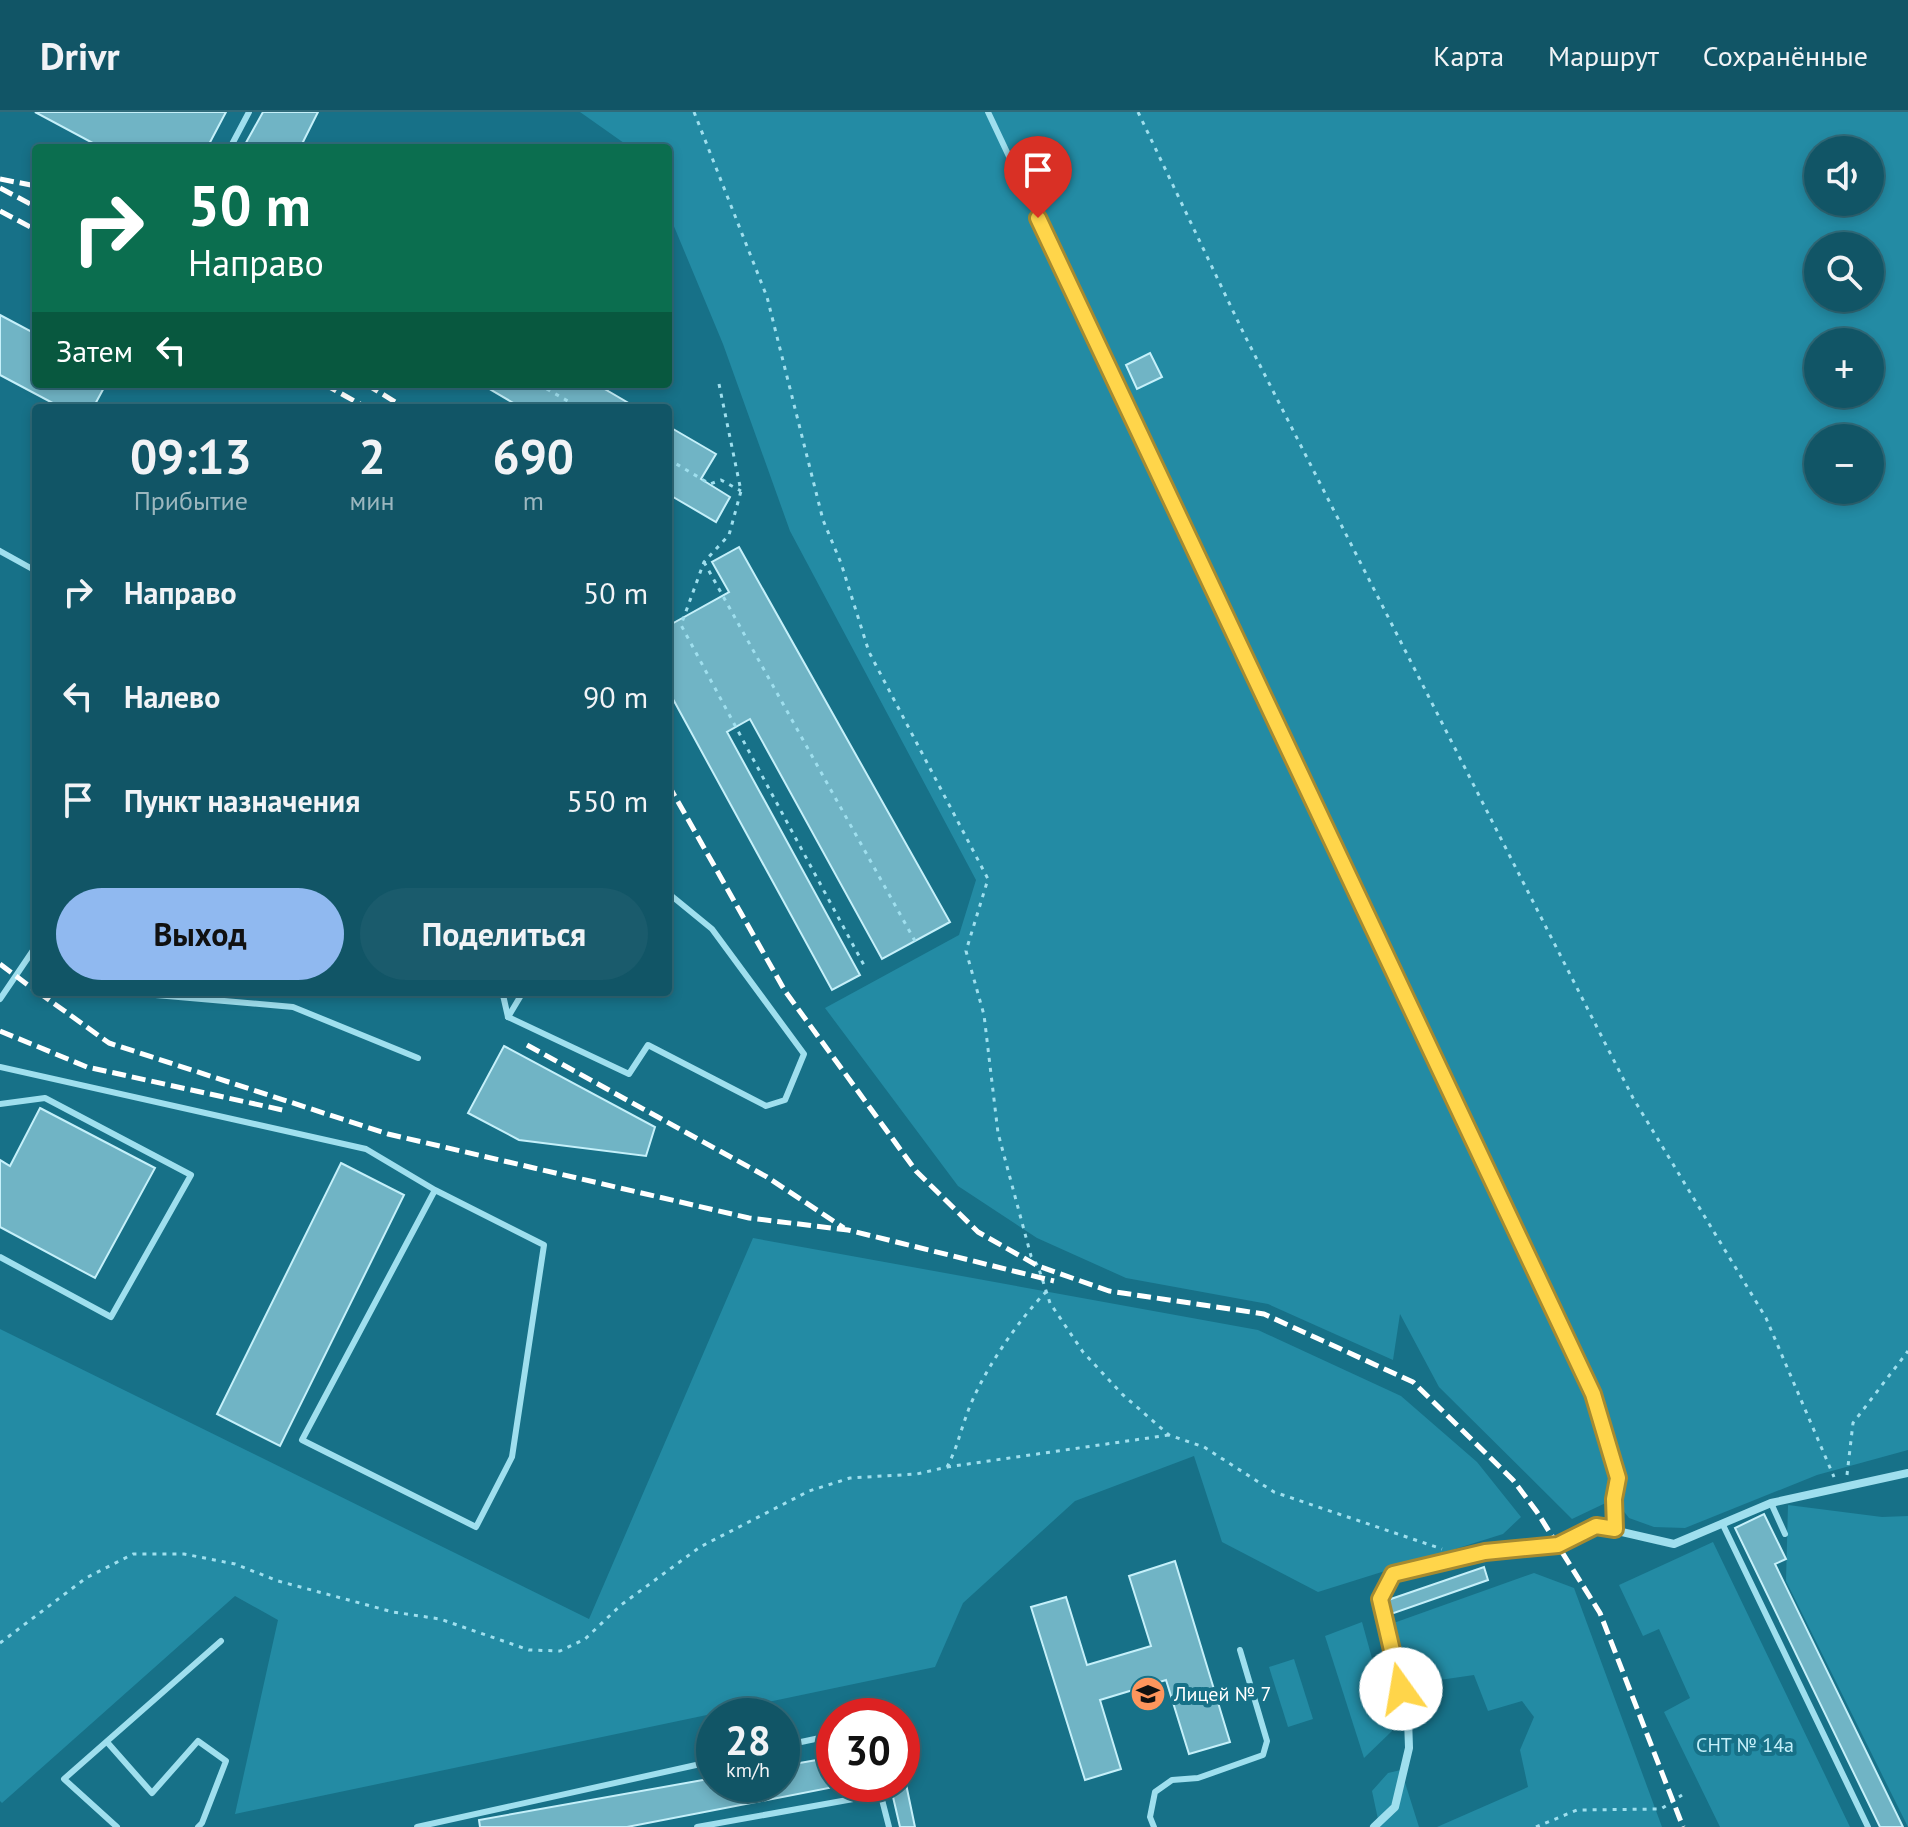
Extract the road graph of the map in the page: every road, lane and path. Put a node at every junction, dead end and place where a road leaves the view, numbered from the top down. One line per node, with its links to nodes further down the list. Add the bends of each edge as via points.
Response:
1 (249, 112): 5 (lane)
2 (694, 112): 30 (path, via 767,297 823,520 869,652 988,879 966,951 984,1015 998,1133)
3 (988, 112): 38 (lane, via 1593,1394 1618,1478)
4 (1138, 112): 35 (path, via 1244,334 1633,1098 1766,1318)
5 (232, 144)
6 (719, 384): 10 (path)
7 (545, 388): 8 (path)
8 (573, 404)
9 (672, 461): 10 (path, via 710,484 721,480)
10 (741, 491): 12 (path, via 729,535)
11 (0, 551): 13 (lane)
12 (704, 562): 15 (path); 19 (path, via 681,625)
13 (32, 569)
14 (672, 896): 24 (lane, via 712,929 804,1054 785,1100 766,1106 648,1045 629,1074)
15 (915, 941)
16 (32, 952): 17 (lane)
17 (25, 962): 18 (lane); 23 (lane)
18 (32, 965)
19 (866, 969)
20 (167, 996): 25 (lane, via 293,1007)
21 (503, 996): 24 (lane)
22 (521, 996): 24 (lane)
23 (0, 999)
24 (508, 1017)
25 (418, 1058)
26 (0, 1067): 28 (lane, via 366,1149)
27 (0, 1104): 29 (lane, via 45,1098 191,1175 111,1317)
28 (435, 1190): 28 (lane, via 544,1245 512,1457 476,1527 302,1440)
29 (0, 1257)
30 (1046, 1292): 32 (path, via 1083,1352); 33 (path, via 1027,1311 977,1391)
31 (1908, 1351): 35 (path, via 1853,1423)
32 (1169, 1435): 33 (path); 40 (path, via 1204,1447 1274,1492)
33 (947, 1467): 42 (path, via 850,1478 809,1491 700,1547 621,1605 585,1639 560,1651 529,1650 440,1619 393,1612 235,1564 184,1554 133,1554 86,1578)
34 (1908, 1473): 35 (street)
35 (1842, 1488): 36 (street)
36 (1771, 1503): 37 (street); 39 (lane)
37 (1723, 1525): 38 (street, via 1674,1544); 57 (lane)
38 (1615, 1529): 40 (street, via 1596,1526 1558,1545)
39 (1785, 1534)
40 (1467, 1558): 55 (street, via 1393,1574 1380,1599 1413,1747 1395,1807)
41 (221, 1641): 44 (lane)
42 (0, 1643)
43 (1240, 1650): 54 (lane, via 1267,1741 1263,1755 1198,1778 1172,1780 1155,1792 1150,1817)
44 (107, 1742): 49 (lane, via 64,1779); 50 (lane, via 152,1793 198,1741 226,1761)
45 (696, 1765): 51 (lane)
46 (1682, 1795): 56 (path, via 1661,1809 1577,1810)
47 (836, 1802): 52 (lane)
48 (883, 1802): 53 (lane)
49 (117, 1827)
50 (198, 1827)
51 (417, 1827)
52 (697, 1827)
53 (889, 1827)
54 (1154, 1827)
55 (1374, 1827)
56 (1536, 1827)
57 (1868, 1827)

